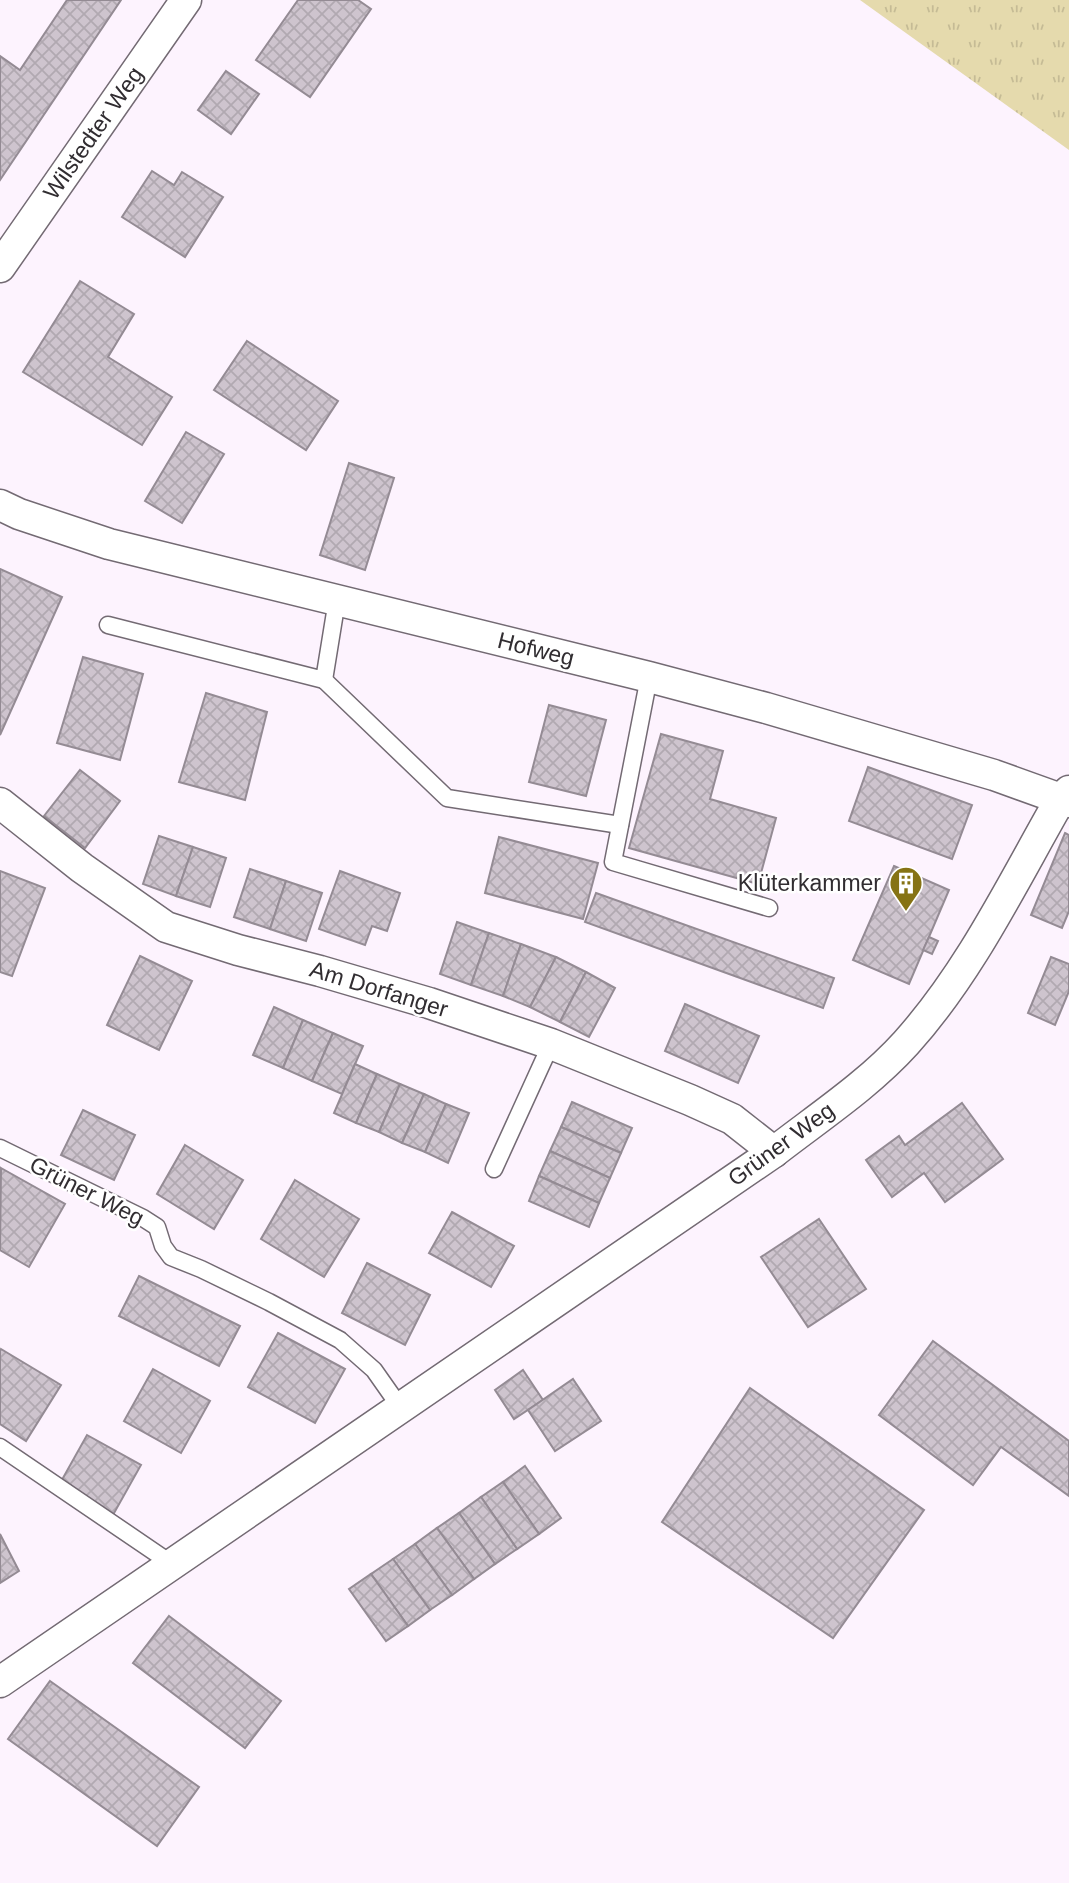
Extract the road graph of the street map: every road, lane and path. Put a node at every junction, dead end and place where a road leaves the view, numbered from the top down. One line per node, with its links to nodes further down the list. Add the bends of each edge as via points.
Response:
1 (186, 0): 2 (street, Wilstedter Weg)
2 (0, 267)
3 (0, 505): 4 (street, Hofweg, via 109,544)
4 (337, 600): 6 (street, Hofweg); 7 (lane)
5 (108, 625): 7 (lane)
6 (649, 677): 8 (street, Hofweg); 10 (lane)
7 (324, 680): 10 (lane, via 447,798)
8 (1066, 798): 14 (street, Grüner Weg, via 972,953 926,1019 867,1081)
9 (0, 803): 12 (street, Am Dorfanger, via 166,927 429,1003)
10 (620, 825): 11 (lane, via 613,862)
11 (769, 908)
12 (551, 1044): 14 (street, Am Dorfanger, via 732,1119); 15 (lane)
13 (0, 1148): 16 (lane, Grüner Weg, via 150,1223 171,1258 268,1301 340,1340 374,1370)
14 (774, 1152): 16 (street, Grüner Weg)
15 (494, 1169)
16 (400, 1407): 18 (street, Grüner Weg)
17 (0, 1447): 18 (lane)
18 (172, 1564): 19 (street, Grüner Weg)
19 (0, 1682)

